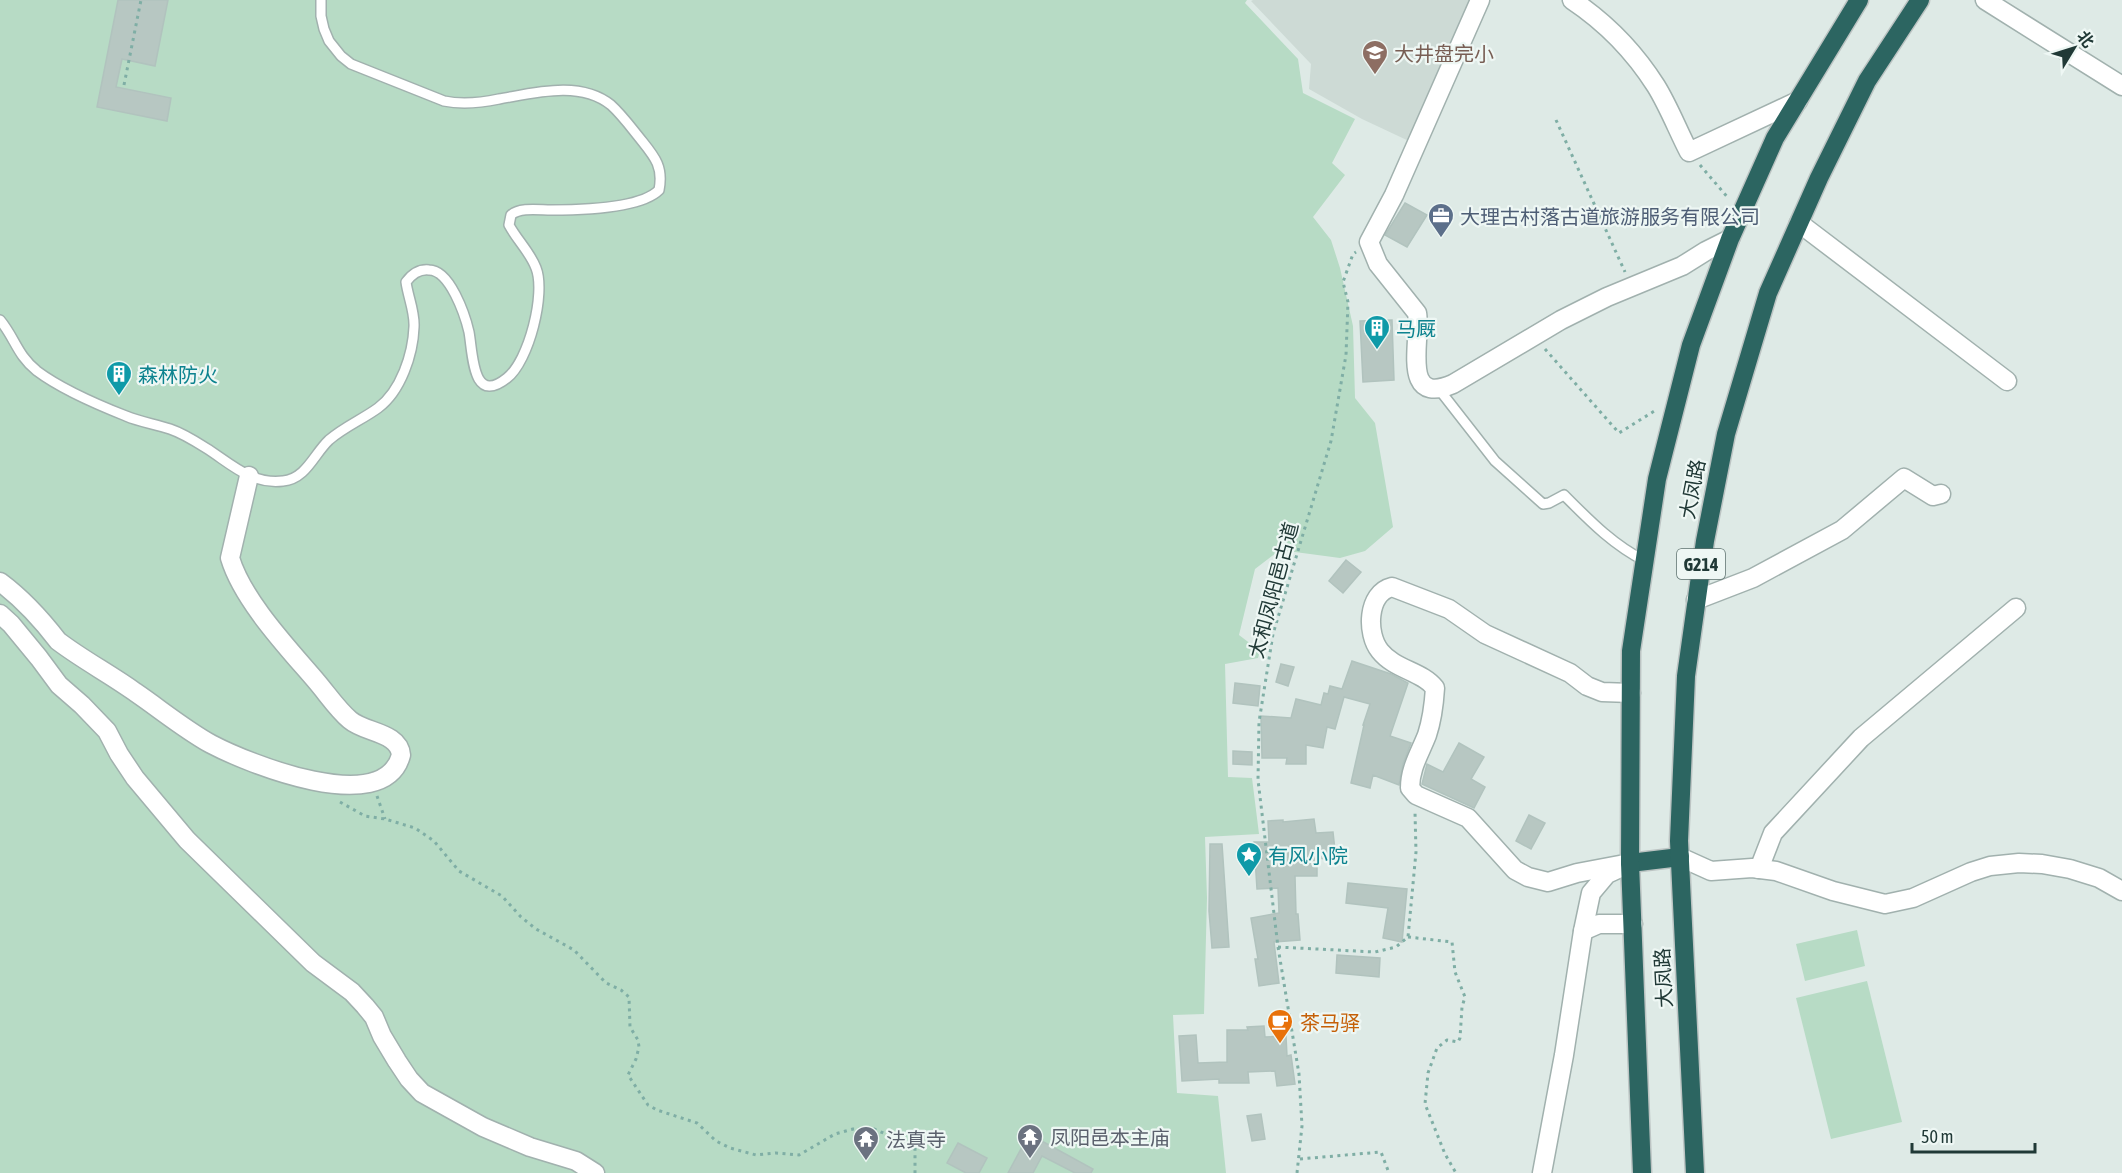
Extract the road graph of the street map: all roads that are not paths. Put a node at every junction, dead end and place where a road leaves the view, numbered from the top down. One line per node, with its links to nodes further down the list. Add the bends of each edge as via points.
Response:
1 (321, 0): 14 (lane, via 324,29 341,56 351,64 444,101 475,104 574,90 600,98 624,119 658,162 659,190 645,200 579,210 520,210 511,216 509,225 537,270 538,309 523,358 512,375 495,386 488,386 475,374 468,330 459,302 445,278 430,270 415,273 406,282 414,325 411,346 391,395 380,407 329,440 307,468 292,479 282,482)
2 (1479, 0): 13 (street, via 1394,195 1369,242 1378,264 1417,313 1416,369 1421,382)
3 (1572, 0): 8 (street, via 1634,56 1656,86 1689,152)
4 (1859, 0): 8 (highway, 大凤路)
5 (1920, 0): 9 (highway, 大凤路 / G214, via 1868,81)
6 (1985, 0): 7 (street)
7 (2122, 86)
8 (1798, 101): 10 (highway, 大凤路, via 1775,138)
9 (1799, 223): 12 (street); 18 (highway, 大凤路 / G214, via 1768,293 1726,434)
10 (1730, 239): 13 (street, via 1682,266 1561,320 1453,384); 16 (highway, 大凤路, via 1691,345 1657,479)
11 (0, 320): 14 (lane, via 24,360 39,372 127,417 171,429)
12 (2007, 381)
13 (1438, 388): 16 (lane, via 1495,461 1542,504 1564,495 1608,537)
14 (249, 476): 17 (street, via 230,558 233,570 259,612 342,712 361,727 397,744 401,755 397,766 375,783 357,786 308,780 210,743 58,641 42,620)
15 (1941, 494): 18 (street, via 1933,496 1904,478 1842,530 1753,578)
16 (1645, 561): 21 (highway, 大凤路, via 1631,651)
17 (0, 582)
18 (1696, 600): 22 (highway, 大凤路 / G214, via 1686,676)
19 (2016, 608): 24 (street, via 1861,738 1773,832)
20 (0, 614): 28 (street, via 59,685 107,731 135,778 187,840 313,963 365,1006 397,1061 423,1093 483,1127 576,1161)
21 (1631, 693): 23 (highway, 大凤路); 23 (street, via 1602,692 1587,686 1570,673 1485,634 1449,609 1392,587 1384,589 1371,613 1372,633 1380,651 1435,688 1427,735 1410,779 1410,788 1416,795 1468,818 1515,870 1528,877 1548,882)
22 (1680, 857): 23 (highway); 24 (street, via 1711,871); 31 (highway, 大凤路 / G214)
23 (1630, 863): 26 (highway, 大凤路); 27 (street, via 1607,874 1591,893)
24 (1760, 869): 25 (street, via 1885,904 1913,898 1990,866 2019,863 2070,869 2099,878)
25 (2122, 891)
26 (1633, 924): 27 (street, via 1599,924); 30 (highway, 大凤路)
27 (1583, 931): 29 (street)
28 (595, 1173)
29 (1542, 1173)
30 (1642, 1173)
31 (1695, 1173)

